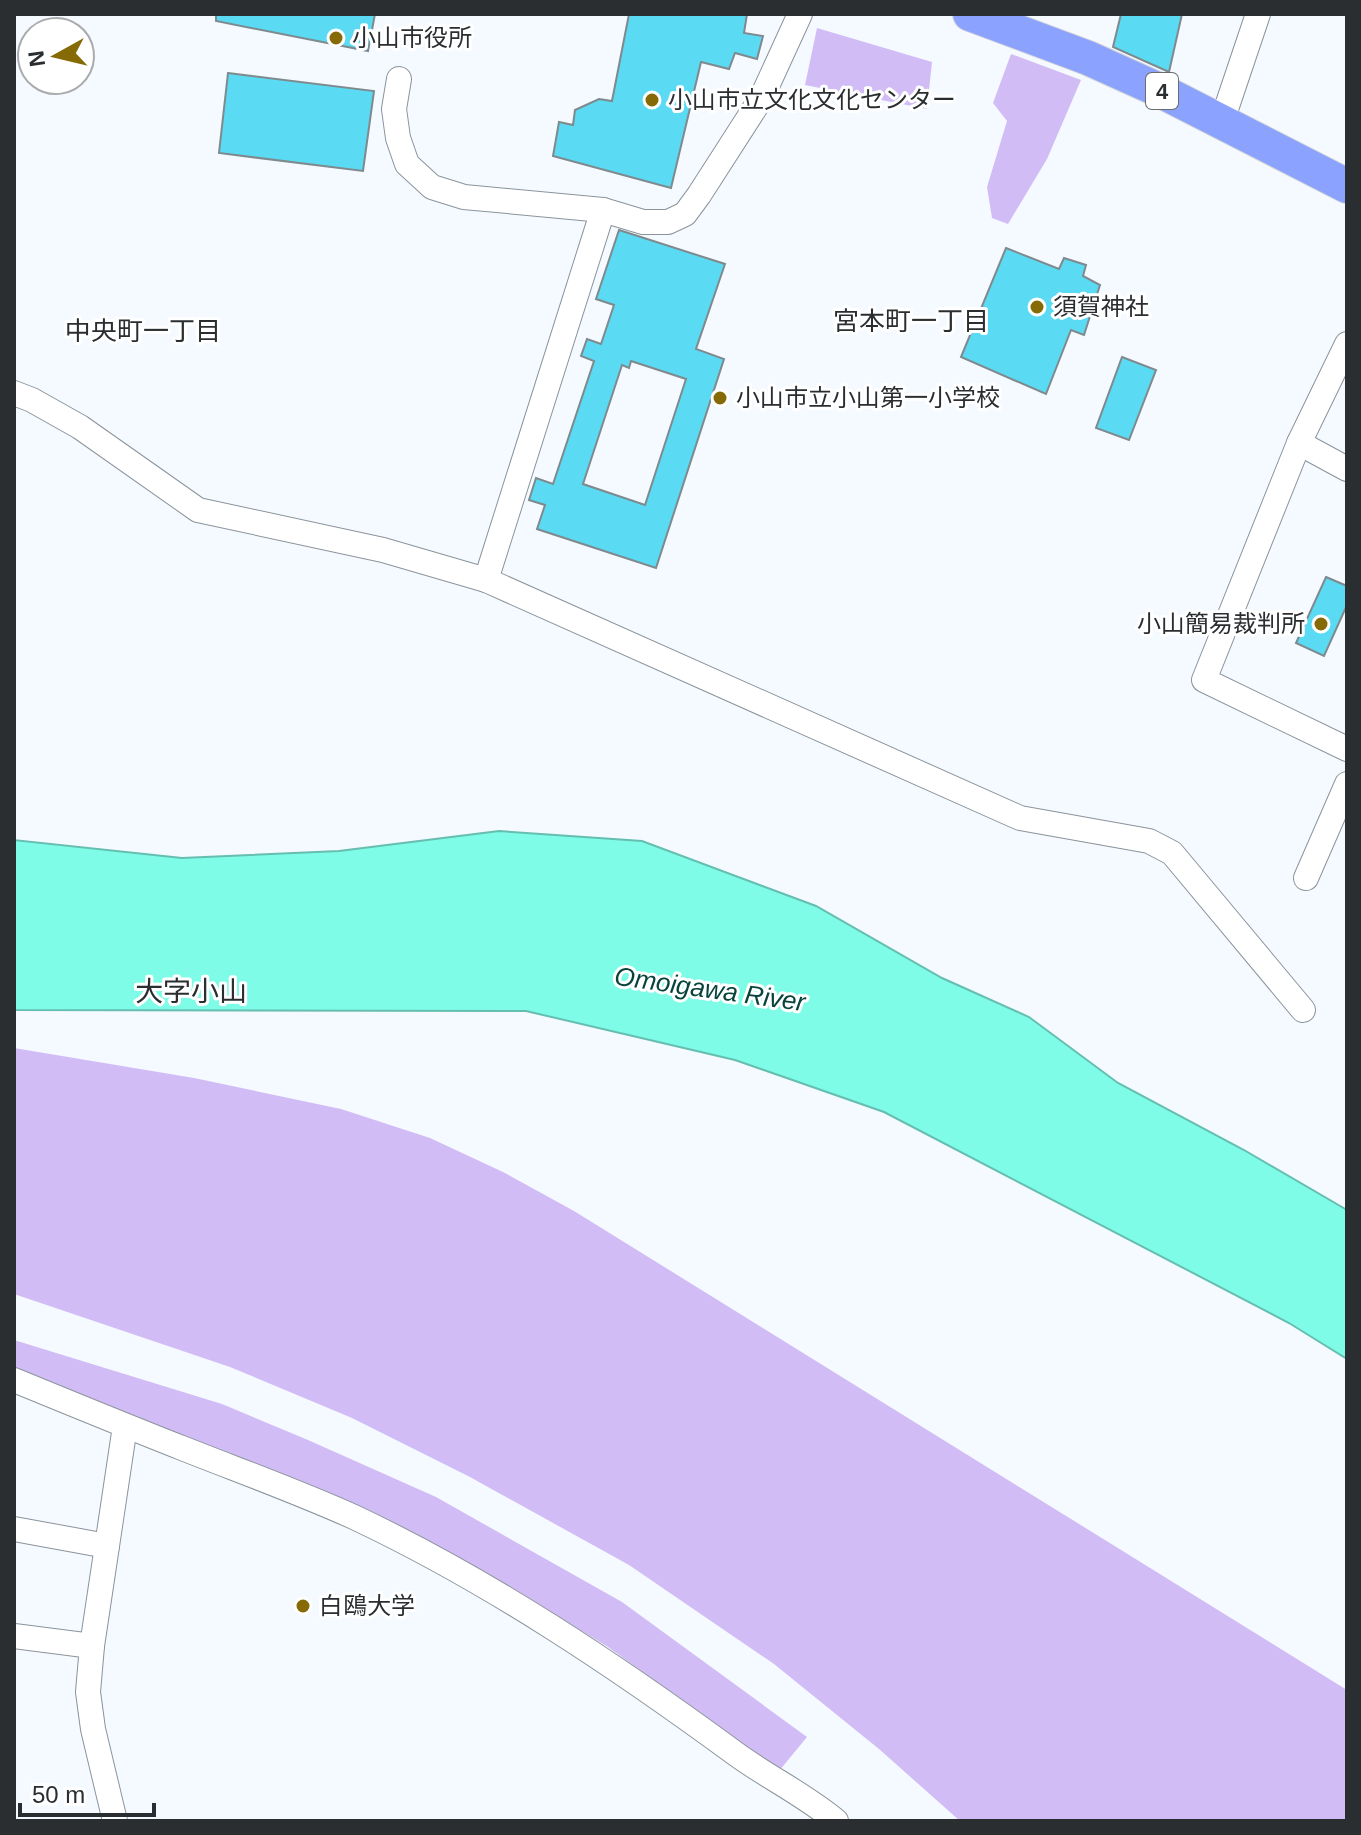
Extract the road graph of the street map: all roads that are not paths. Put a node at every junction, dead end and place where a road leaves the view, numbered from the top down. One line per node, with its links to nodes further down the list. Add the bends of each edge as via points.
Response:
1 (800, 14): 7 (street, via 762,97 685,214 668,222 643,222)
2 (970, 14): 5 (highway, 4, via 1088,58)
3 (1258, 14): 5 (street)
4 (399, 79): 7 (street, via 394,109 398,138 407,164 432,187 464,197)
5 (1222, 121): 6 (highway, 4)
6 (1347, 186)
7 (603, 210): 12 (street)
8 (1347, 344): 10 (street)
9 (14, 393): 12 (street, via 80,427 198,510 383,550)
10 (1299, 443): 11 (street); 13 (street, via 1204,680)
11 (1347, 469)
12 (486, 580): 16 (street, via 1020,818 1149,841 1172,853)
13 (1347, 749)
14 (1347, 784): 15 (street)
15 (1306, 878)
16 (1303, 1010)
17 (14, 1380): 18 (street)
18 (125, 1426): 20 (street); 24 (street, via 294,1492 413,1547 630,1677)
19 (14, 1529): 20 (street)
20 (107, 1546): 22 (street)
21 (14, 1636): 22 (street)
22 (92, 1646): 23 (street, via 88,1692)
23 (115, 1821)
24 (836, 1821)

